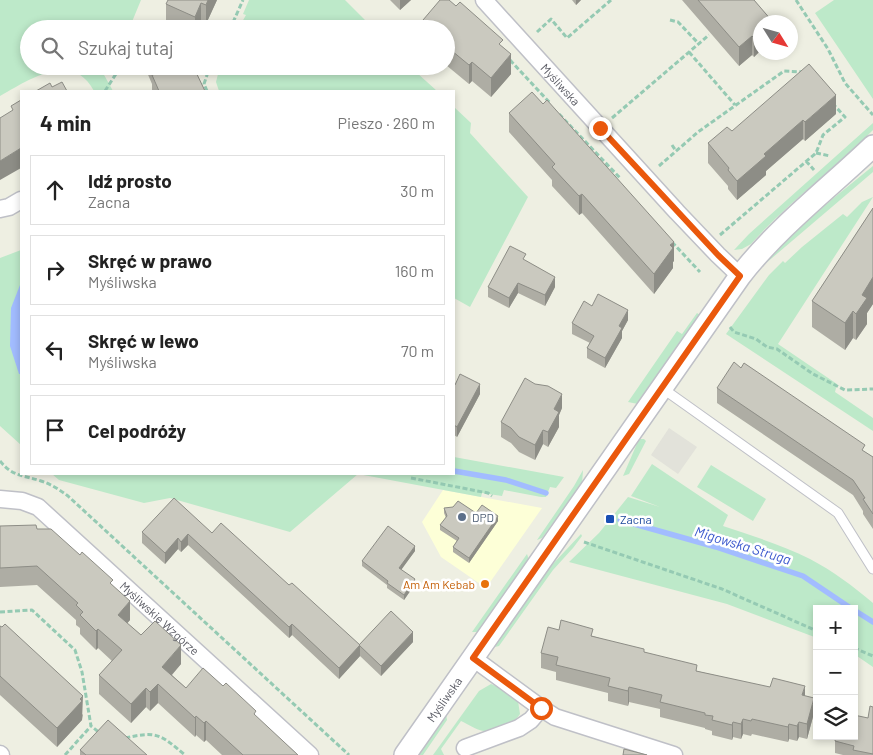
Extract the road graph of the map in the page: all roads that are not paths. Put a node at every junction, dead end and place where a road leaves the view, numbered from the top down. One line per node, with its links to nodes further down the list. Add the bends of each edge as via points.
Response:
1 (484, 0): 5 (street, Myśliwska, via 677,212)
2 (873, 146): 5 (street, Myśliwska, via 790,220)
3 (20, 201): 4 (street)
4 (0, 209)
5 (740, 276): 6 (street, Myśliwska)
6 (662, 388): 8 (lane, via 838,513); 9 (street, Myśliwska)
7 (0, 499): 12 (street, Myśliwskie Wzgórze, via 22,501 38,507)
8 (873, 569)
9 (473, 658): 10 (street); 13 (street, Myśliwska)
10 (541, 708): 11 (street, via 519,728); 14 (street, via 555,717)
11 (466, 748)
12 (310, 755)
13 (405, 755)
14 (674, 755)

